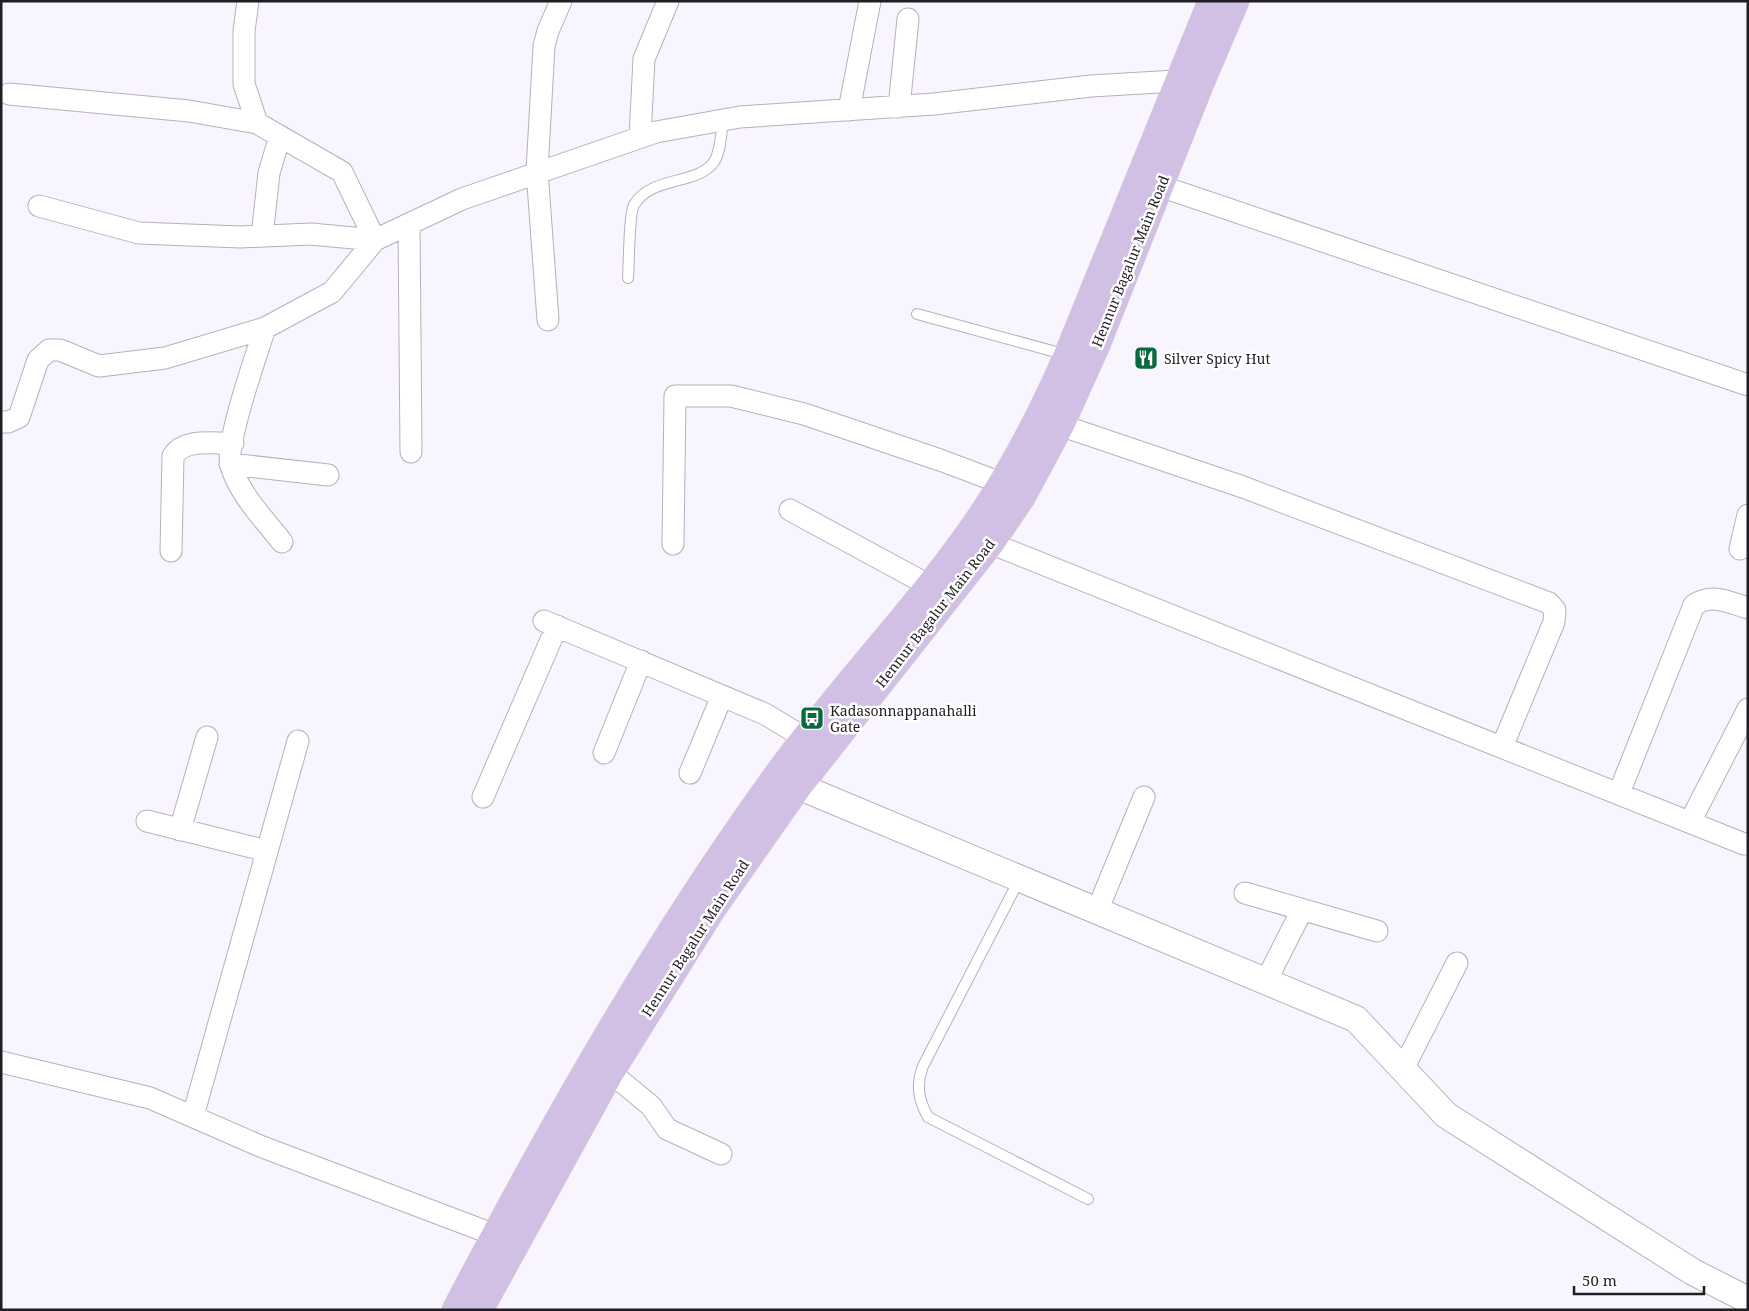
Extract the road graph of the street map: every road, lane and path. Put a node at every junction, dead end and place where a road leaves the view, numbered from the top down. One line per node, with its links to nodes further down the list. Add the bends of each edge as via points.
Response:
1 (248, 1): 13 (street, via 244,31 244,84)
2 (561, 1): 16 (street, via 544,46)
3 (668, 1): 15 (street, via 644,59)
4 (870, 1): 11 (street)
5 (1212, 1): 8 (main road, Hennur Bagalur Main Road)
6 (1235, 1): 8 (main road, Hennur Bagalur Main Road)
7 (908, 19): 10 (street)
8 (1190, 80): 10 (street, via 1091,86); 17 (main road, Hennur Bagalur Main Road); 26 (main road, Hennur Bagalur Main Road)
9 (9, 94): 13 (street, via 189,111)
10 (899, 107): 11 (street)
11 (849, 110): 12 (street)
12 (723, 120): 15 (street); 22 (lane, via 714,161 703,171 653,187 633,206)
13 (257, 122): 14 (street)
14 (280, 136): 20 (street, via 270,173); 21 (street, via 342,172)
15 (640, 138): 16 (street)
16 (538, 171): 19 (street); 24 (street)
17 (1160, 186): 27 (street); 29 (main road, Hennur Bagalur Main Road)
18 (39, 206): 20 (street, via 139,233)
19 (409, 224): 21 (street); 31 (street)
20 (262, 236): 21 (street, via 311,234)
21 (375, 240): 25 (street, via 332,292)
22 (628, 278)
23 (917, 314): 26 (lane)
24 (548, 320)
25 (265, 328): 28 (street, via 165,358 99,366 60,350 49,350 38,360 19,417); 30 (street)
26 (1068, 355): 34 (main road, Hennur Bagalur Main Road)
27 (1748, 385)
28 (1, 422)
29 (1060, 425): 34 (main road, Hennur Bagalur Main Road); 50 (street, via 1243,487 1549,603 1555,610 1554,622)
30 (233, 443): 32 (street); 41 (street, via 185,444 177,448 173,456)
31 (411, 452)
32 (230, 464): 33 (street); 37 (street, via 245,495)
33 (328, 475)
34 (1013, 490): 38 (main road, Hennur Bagalur Main Road); 39 (street, via 804,414 731,396 674,396); 42 (main road, Hennur Bagalur Main Road)
35 (790, 510): 42 (street)
36 (1748, 515): 40 (street)
37 (282, 542)
38 (990, 543): 50 (street); 53 (main road, Hennur Bagalur Main Road)
39 (673, 544)
40 (1740, 549)
41 (171, 551)
42 (930, 586): 48 (main road, Hennur Bagalur Main Road)
43 (1748, 608): 54 (street, via 1715,598 1704,599 1694,605)
44 (641, 661): 45 (street); 51 (street); 55 (street, via 551,623)
45 (722, 696): 48 (street, via 765,714); 52 (street)
46 (1748, 709): 58 (street)
47 (207, 736): 59 (street)
48 (805, 738): 53 (main road, Hennur Bagalur Main Road)
49 (298, 741): 61 (street)
50 (1502, 747): 54 (street)
51 (604, 753)
52 (690, 773)
53 (789, 779): 62 (street); 71 (main road, Hennur Bagalur Main Road); 75 (main road, Hennur Bagalur Main Road, via 682,916 594,1060)
54 (1619, 793): 58 (street)
55 (483, 797)
56 (1144, 797): 65 (street)
57 (147, 821): 59 (street)
58 (1690, 822): 60 (street)
59 (180, 830): 61 (street)
60 (1744, 844)
61 (267, 850): 72 (street)
62 (1020, 879): 65 (street); 74 (lane, via 923,1066 918,1081 921,1104 928,1117)
63 (1245, 893): 64 (street)
64 (1302, 910): 66 (street); 68 (street)
65 (1097, 911): 68 (street)
66 (1377, 931)
67 (1457, 963): 70 (street)
68 (1266, 981): 70 (street, via 1356,1019)
69 (1, 1062): 72 (street, via 150,1098)
70 (1403, 1069): 76 (street, via 1446,1115 1693,1272)
71 (610, 1072): 73 (street, via 652,1106 667,1128); 75 (main road, Hennur Bagalur Main Road)
72 (193, 1116): 75 (street, via 260,1146)
73 (721, 1154)
74 (1088, 1200)
75 (504, 1240): 77 (main road, Hennur Bagalur Main Road); 78 (main road, Hennur Bagalur Main Road)
76 (1748, 1300)
77 (456, 1310)
78 (479, 1310)

